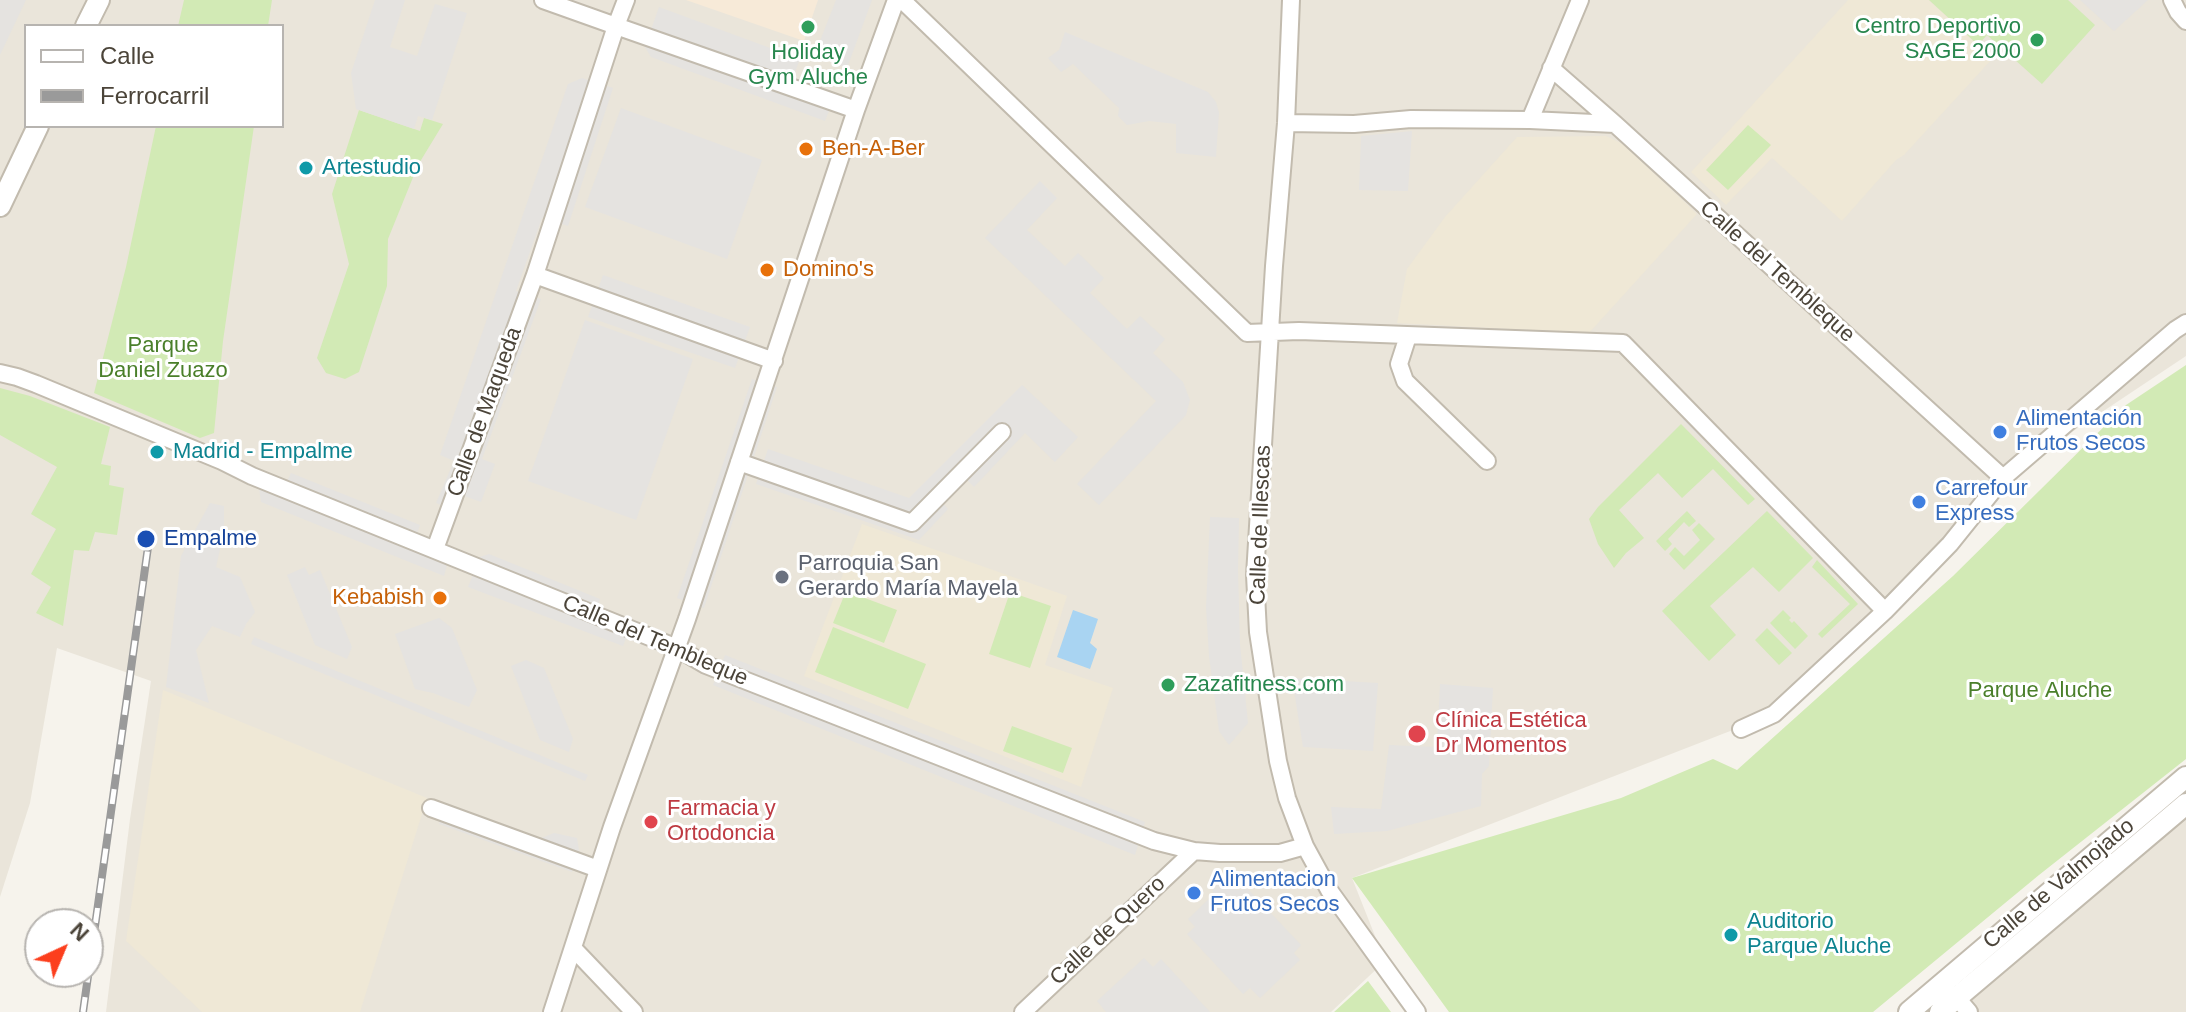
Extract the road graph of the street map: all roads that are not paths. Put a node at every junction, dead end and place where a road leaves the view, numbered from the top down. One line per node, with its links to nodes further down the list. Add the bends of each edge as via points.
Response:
1 (99, 0): 10 (street)
2 (543, 0): 11 (street)
3 (626, 0): 11 (street, Calle de Maqueda)
4 (896, 0): 13 (street)
5 (902, 0): 21 (street, via 1247,333)
6 (1291, 0): 15 (street, Calle de Illescas)
7 (1580, 0): 12 (street)
8 (2172, 0): 9 (street)
9 (2186, 21)
10 (87, 24)
11 (616, 26): 13 (street); 19 (street, Calle de Maqueda)
12 (1551, 68): 14 (street); 16 (street, Calle del Tembleque)
13 (856, 110): 23 (street)
14 (1530, 120): 15 (street); 16 (street)
15 (1286, 123): 21 (street, Calle de Illescas)
16 (1615, 124): 29 (street, Calle del Tembleque)
17 (37, 128): 18 (street)
18 (0, 206)
19 (535, 275): 23 (street); 30 (street, Calle de Maqueda)
20 (2186, 323): 29 (street)
21 (1270, 333): 22 (street); 37 (street, Calle de Illescas, via 1255,575 1258,632 1278,761)
22 (1408, 336): 27 (street, via 1399,364 1405,381); 31 (street, via 1623,343)
23 (774, 361): 28 (street)
24 (0, 366): 25 (street, Calle del Tembleque)
25 (8, 375): 30 (street, Calle del Tembleque)
26 (1002, 432): 28 (street, via 912,523)
27 (1487, 461)
28 (739, 462): 32 (street)
29 (2003, 478): 31 (street, via 1950,544)
30 (435, 549): 32 (street, Calle del Tembleque)
31 (1885, 611): 33 (street, via 1774,714)
32 (677, 648): 38 (street, Calle del Tembleque, via 706,665 1076,811); 39 (street)
33 (1741, 729)
34 (2186, 777): 41 (street, Calle de Valmojado)
35 (2186, 804): 42 (street, Calle de Valmojado)
36 (431, 808): 39 (street)
37 (1305, 846): 38 (street, Calle del Tembleque, via 1280,853); 46 (street, Calle de Illescas, via 1329,890)
38 (1194, 851): 45 (street, Calle de Quero)
39 (598, 869): 40 (street)
40 (573, 948): 43 (street); 44 (street)
41 (1933, 992): 42 (street); 47 (street, Calle de Valmojado)
42 (1963, 1005): 48 (street, Calle de Valmojado)
43 (552, 1012)
44 (634, 1012)
45 (1023, 1012)
46 (1417, 1012)
47 (1909, 1012)
48 (1940, 1012)

